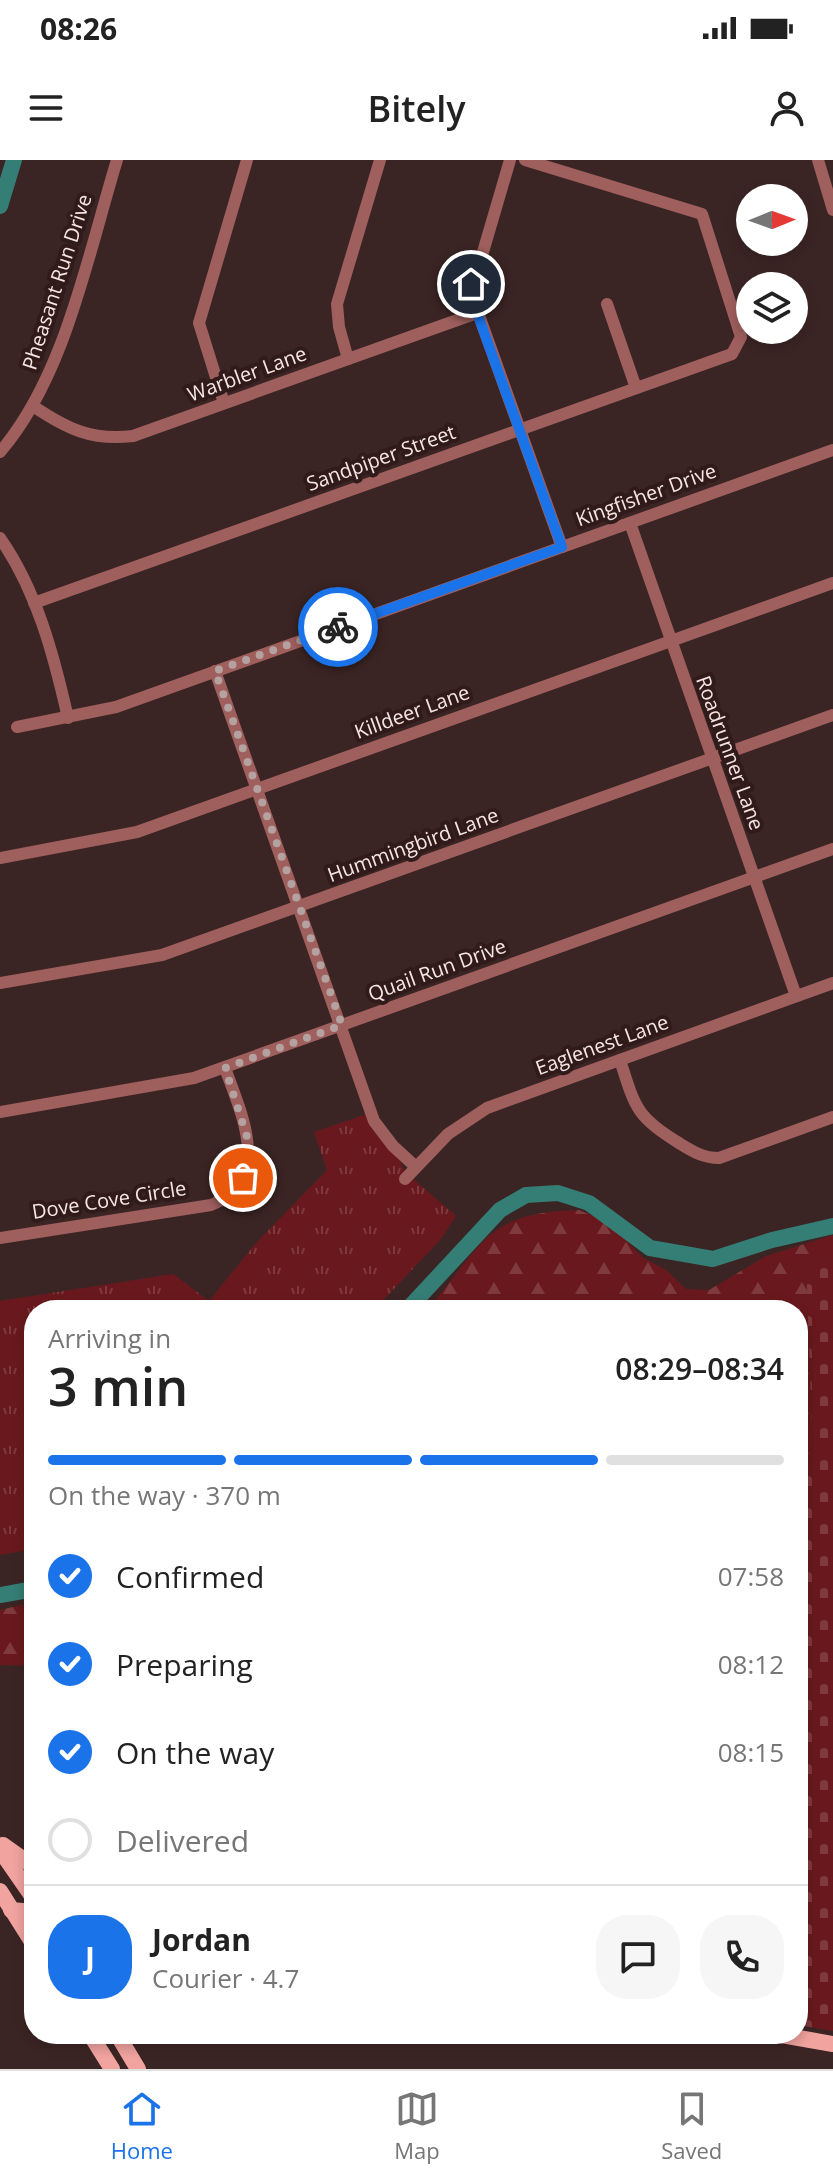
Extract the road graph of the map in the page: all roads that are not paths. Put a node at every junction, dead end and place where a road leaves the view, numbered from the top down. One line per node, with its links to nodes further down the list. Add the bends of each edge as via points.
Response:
1 (117, 160): 13 (street, Pheasant Run Drive, via 56,357)
2 (247, 160): 12 (street, via 199,323)
3 (380, 160): 10 (street, via 337,304)
4 (510, 160): 9 (street, via 471,284)
5 (525, 160): 11 (street, Sandpiper Street, via 702,214 741,337 738,347 732,354)
6 (818, 160): 7 (street)
7 (833, 210)
8 (607, 304): 11 (street)
9 (477, 313): 10 (street, Warbler Lane); 14 (street)
10 (348, 359): 12 (street, Warbler Lane)
11 (636, 388): 14 (street, Sandpiper Street)
12 (224, 403): 13 (street, Warbler Lane, via 133,436 110,439 65,428)
13 (33, 406): 16 (street, Pheasant Run Drive)
14 (519, 429): 19 (street); 21 (street, Sandpiper Street)
15 (833, 450): 17 (street, Kingfisher Drive)
16 (0, 452)
17 (630, 523): 19 (street, Kingfisher Drive); 22 (street, Roadrunner Lane)
18 (0, 538): 21 (street)
19 (562, 547): 23 (street, Kingfisher Drive)
20 (833, 583): 22 (street, Killdeer Lane)
21 (34, 603): 25 (street)
22 (669, 641): 27 (street, Roadrunner Lane); 28 (street, Killdeer Lane)
23 (215, 671): 25 (street, Kingfisher Drive, via 116,707); 28 (street)
24 (833, 715): 27 (street, Hummingbird Lane)
25 (68, 718): 26 (street, Kingfisher Drive)
26 (17, 727)
27 (711, 759): 31 (street, Roadrunner Lane); 32 (street, Hummingbird Lane)
28 (256, 789): 30 (street, Killdeer Lane, via 137,832); 32 (street)
29 (833, 849): 31 (street, Quail Run Drive)
30 (0, 858)
31 (754, 877): 35 (street, Roadrunner Lane); 36 (street, Quail Run Drive)
32 (299, 907): 33 (street, Hummingbird Lane, via 162,955); 36 (street)
33 (0, 983)
34 (833, 983): 35 (street, Eaglenest Lane)
35 (796, 996): 37 (street, Eaglenest Lane)
36 (342, 1025): 38 (street, Quail Run Drive); 41 (street, via 374,1121)
37 (620, 1060): 40 (street, via 644,1120 701,1156 719,1158); 41 (street, Eaglenest Lane, via 487,1108 448,1134)
38 (225, 1068): 39 (street, Quail Run Drive, via 161,1086); 43 (street, Dove Cove Circle, via 250,1153 243,1178 228,1196 211,1205)
39 (0, 1112)
40 (833, 1117)
41 (416, 1167): 42 (street, Eaglenest Lane)
42 (405, 1179)
43 (0, 1238)
44 (0, 1843): 46 (main road)
45 (0, 1850): 47 (main road)
46 (24, 1860)
47 (24, 1883)
48 (0, 1889): 49 (main road); 50 (main road)
49 (24, 1893)
50 (5, 1910): 51 (main road)
51 (24, 1933)
52 (808, 2040): 55 (main road)
53 (96, 2044): 56 (main road)
54 (123, 2044): 57 (main road)
55 (833, 2044)
56 (112, 2069)
57 (138, 2069)

